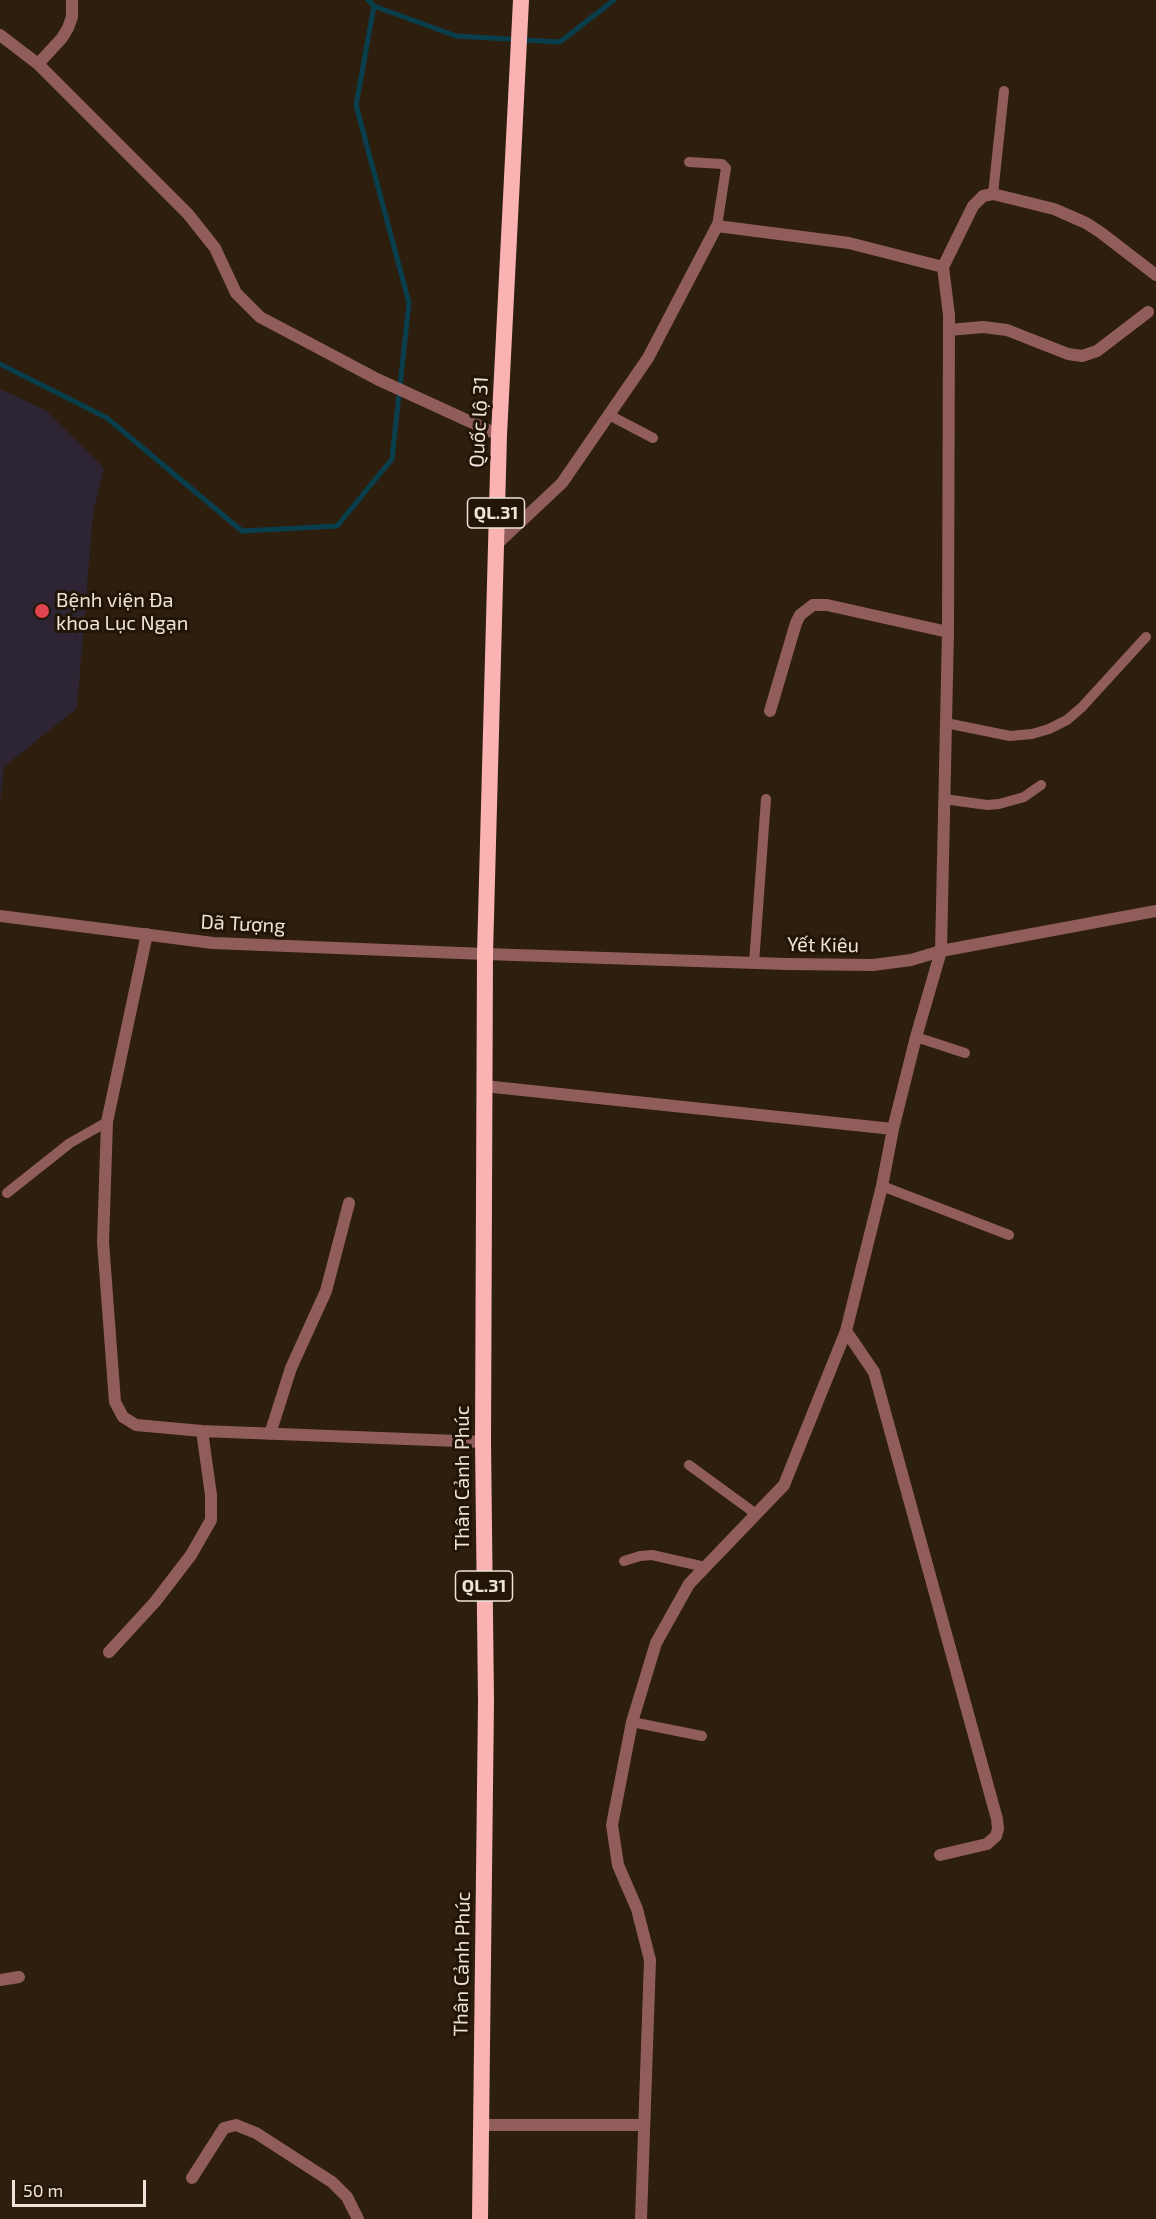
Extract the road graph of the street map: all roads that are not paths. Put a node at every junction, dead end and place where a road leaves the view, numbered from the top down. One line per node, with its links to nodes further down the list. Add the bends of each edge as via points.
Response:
1 (72, 0): 4 (street, via 68,28)
2 (521, 0): 14 (highway, Quốc lộ 31 / QL.31)
3 (0, 35): 4 (street)
4 (38, 64): 14 (street, via 188,214 216,248 236,293 260,317 377,380)
5 (1004, 91): 7 (lane)
6 (689, 162): 8 (lane, via 722,164 726,168)
7 (993, 194): 9 (street, via 982,196 973,206); 10 (street, via 1054,209 1086,223)
8 (717, 226): 9 (street, via 849,243); 13 (street, via 648,358)
9 (943, 267): 12 (street)
10 (1156, 275)
11 (1148, 312): 12 (street, via 1097,351 1082,356 1007,330)
12 (949, 330): 17 (street)
13 (609, 416): 15 (lane); 16 (street, via 562,483)
14 (498, 435): 16 (highway, Quốc lộ 31 / QL.31)
15 (653, 438)
16 (495, 546): 28 (highway, Quốc lộ 31 / QL.31)
17 (948, 632): 19 (street, via 813,605 796,623); 20 (street)
18 (1146, 637): 20 (lane, via 1082,707 1049,729 1010,736)
19 (770, 711)
20 (946, 723): 23 (street)
21 (1041, 785): 23 (lane, via 1024,796 999,804)
22 (766, 799): 29 (lane)
23 (944, 799): 27 (street)
24 (1156, 911): 27 (street, Yết Kiêu)
25 (0, 916): 26 (street, Dã Tượng)
26 (147, 934): 28 (street, Dã Tượng, via 213,943); 33 (street)
27 (941, 951): 29 (street, Yết Kiêu, via 873,965); 30 (street)
28 (485, 954): 29 (street, Yết Kiêu); 32 (highway, Thân Cảnh Phúc / QL.31)
29 (754, 963)
30 (916, 1037): 31 (lane); 34 (street)
31 (965, 1053)
32 (484, 1086): 34 (street); 42 (highway, Thân Cảnh Phúc / QL.31)
33 (107, 1122): 36 (lane, via 70,1143); 40 (street, via 103,1242 115,1402 123,1417 136,1425)
34 (893, 1129): 35 (street)
35 (882, 1186): 38 (lane); 39 (street)
36 (7, 1193)
37 (349, 1203): 41 (street, via 326,1291 291,1368)
38 (1009, 1235)
39 (846, 1331): 44 (street, via 784,1485); 50 (street, via 874,1372 997,1819 996,1836 987,1844)
40 (202, 1431): 41 (street); 47 (street, via 212,1495 211,1520 177,1574)
41 (270, 1434): 42 (street)
42 (483, 1442): 53 (highway, Thân Cảnh Phúc / QL.31, via 486,1701)
43 (689, 1465): 44 (lane)
44 (756, 1514): 46 (street)
45 (624, 1561): 46 (lane, via 652,1555)
46 (705, 1567): 48 (street, via 688,1584 656,1643)
47 (109, 1652)
48 (632, 1722): 49 (lane); 54 (street, via 612,1825 618,1865 637,1909 650,1960)
49 (702, 1736)
50 (940, 1856)
51 (19, 1977): 52 (street)
52 (0, 1980)
53 (481, 2125): 54 (street); 57 (highway, Thân Cảnh Phúc / QL.31)
54 (644, 2125): 58 (street)
55 (192, 2178): 56 (street, via 224,2128 236,2125 256,2133 332,2182 347,2197)
56 (358, 2219)
57 (480, 2219)
58 (641, 2219)

